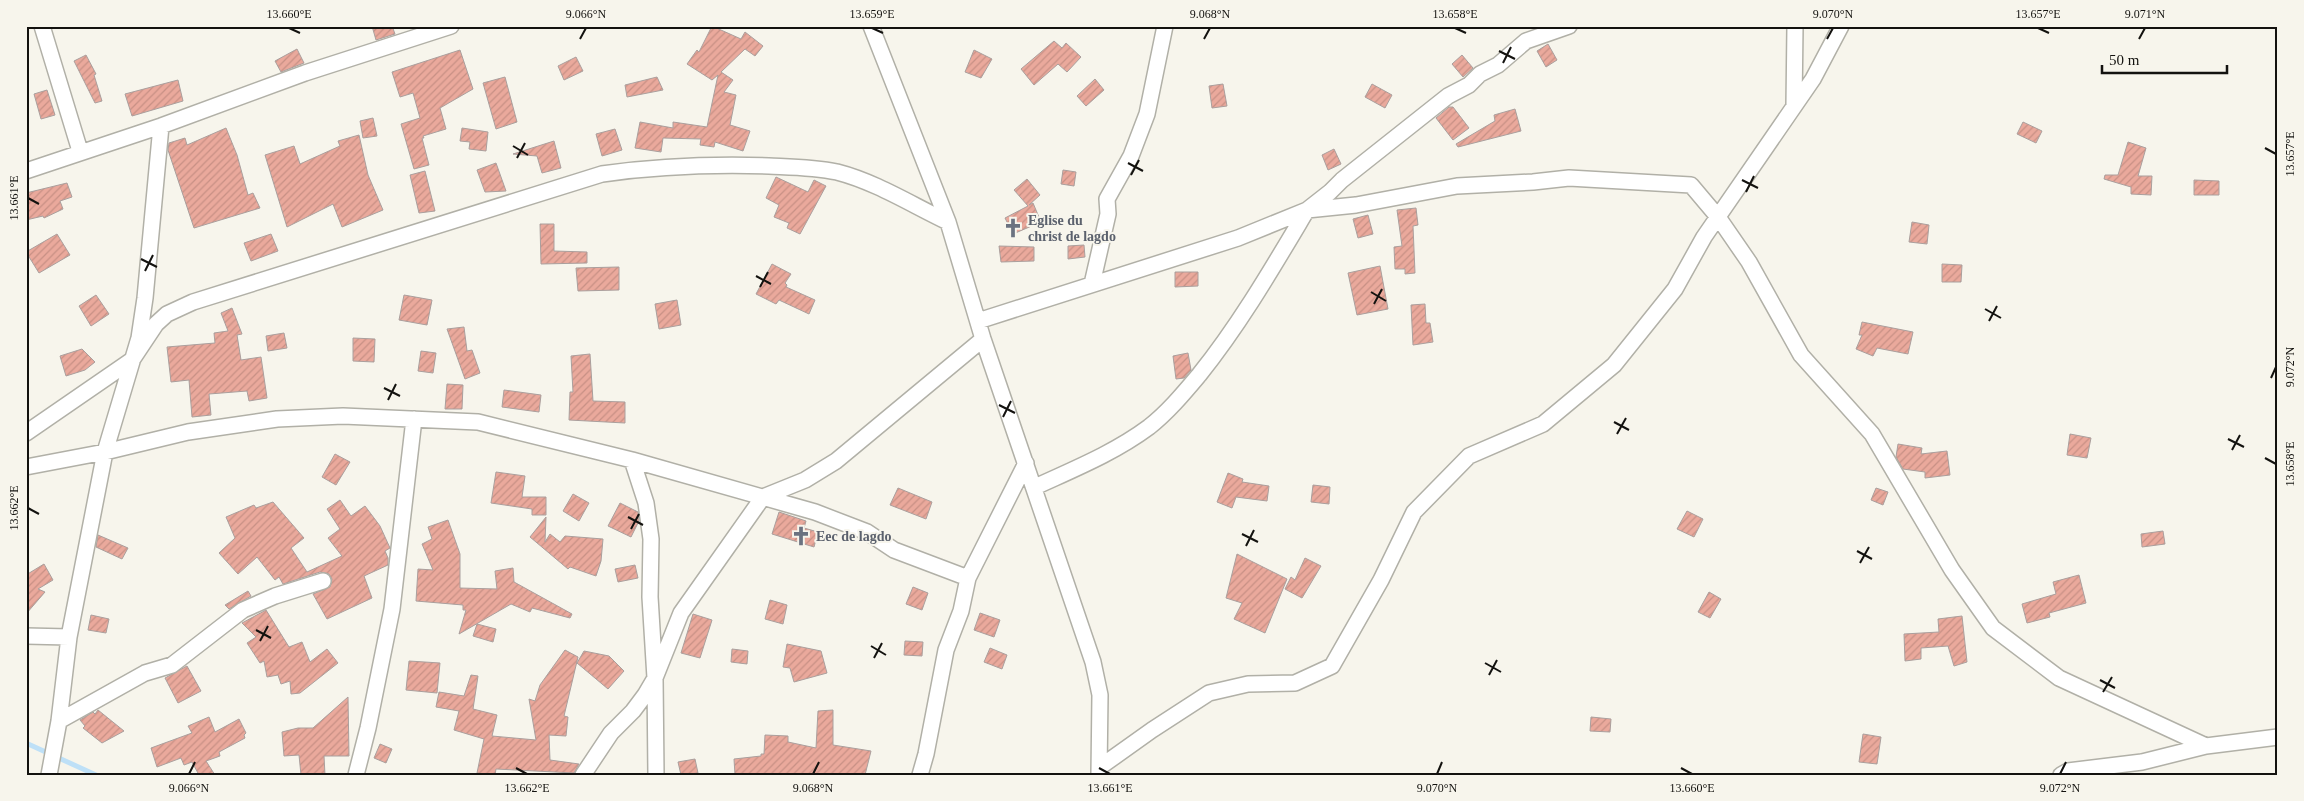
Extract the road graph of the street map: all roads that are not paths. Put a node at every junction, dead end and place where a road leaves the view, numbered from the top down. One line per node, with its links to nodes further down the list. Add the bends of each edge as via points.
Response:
1 (42, 26): 10 (street)
2 (451, 26): 9 (street)
3 (872, 26): 14 (street)
4 (1165, 26): 15 (street, via 1147,114 1131,156 1107,198 1108,214)
5 (1569, 26): 12 (street, via 1526,41 1498,65 1480,74 1469,86 1448,96)
6 (1795, 26): 8 (street)
7 (1841, 26): 8 (street, via 1813,79)
8 (1794, 106): 13 (street)
9 (161, 126): 10 (street); 18 (street, via 145,298)
10 (80, 151): 11 (street)
11 (26, 171)
12 (1307, 210): 13 (street, via 1356,205 1457,186 1569,178 1691,185); 15 (street, via 1238,238); 25 (street, via 1244,313 1178,401 1149,427 1104,456)
13 (1718, 217): 34 (street, via 1749,262 1802,355 1872,434 1952,570 1993,628 2059,678); 35 (street, via 1675,289 1614,365 1544,424 1469,456 1414,512 1381,580 1332,666 1295,683 1248,684 1209,693 1152,730)
14 (948, 222): 16 (street); 18 (street, via 868,183 838,172 812,168 716,164 651,167 602,174 193,302 167,314 156,324)
15 (1092, 284): 16 (street)
16 (978, 321): 17 (street)
17 (983, 338): 23 (street); 26 (street, via 836,461 805,480)
18 (132, 360): 20 (street); 21 (street)
19 (414, 419): 21 (street, via 343,416 277,419 188,432); 22 (street, via 478,422); 37 (street, via 392,609)
20 (26, 432)
21 (105, 452): 24 (street); 30 (street)
22 (632, 460): 26 (street); 31 (street, via 646,503 651,539 650,597)
23 (1026, 463): 25 (street); 27 (street)
24 (26, 467)
25 (1034, 487): 35 (street, via 1093,662 1100,695)
26 (763, 497): 27 (street, via 867,532 894,550); 31 (street, via 681,613)
27 (968, 578): 40 (street, via 946,650)
28 (323, 581): 32 (street, via 243,610 172,665 144,673)
29 (26, 636): 30 (street)
30 (70, 637): 32 (street)
31 (655, 678): 38 (street, via 633,711 598,749); 39 (street)
32 (59, 721): 36 (street)
33 (2278, 737): 34 (street)
34 (2206, 746): 41 (street, via 2142,762 2068,771)
35 (1099, 771)
36 (49, 775)
37 (356, 775)
38 (583, 775)
39 (656, 775)
40 (920, 775)
41 (2060, 775)

